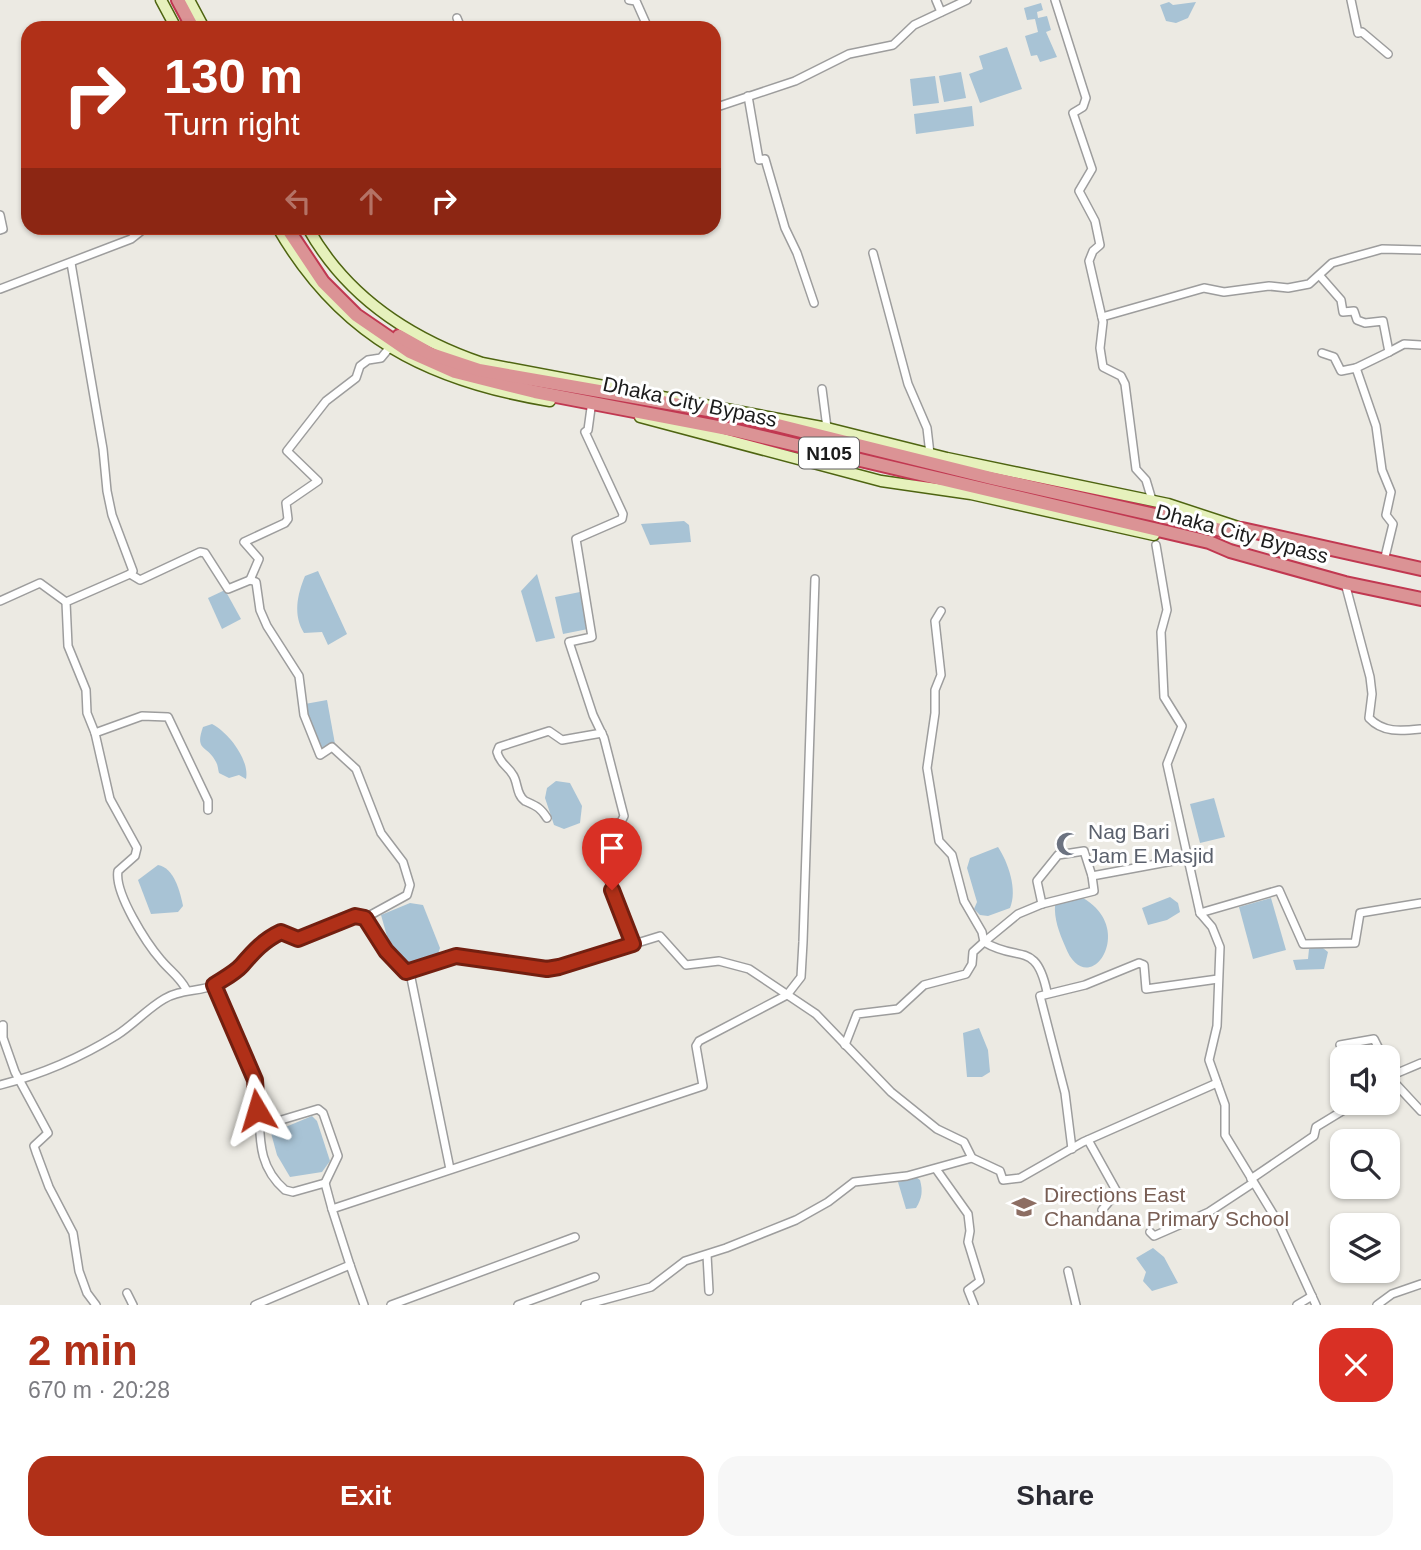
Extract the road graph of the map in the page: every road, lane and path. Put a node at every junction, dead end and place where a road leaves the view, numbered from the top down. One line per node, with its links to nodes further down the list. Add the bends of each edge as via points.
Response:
1 (161, 0): 12 (main road)
2 (170, 0): 13 (highway)
3 (178, 0): 14 (highway)
4 (189, 0): 15 (main road)
5 (629, 0): 17 (street, via 636,1)
6 (936, 0): 10 (street)
7 (967, 0): 10 (street)
8 (1055, 0): 34 (street, via 1086,98 1083,107 1073,113 1092,169 1079,191 1096,221 1100,245 1089,261)
9 (1351, 0): 18 (street, via 1358,33 1363,32)
10 (940, 12): 19 (street, via 914,25 893,45 849,54 795,81)
11 (457, 18): 16 (street)
12 (172, 21)
13 (180, 21)
14 (189, 21)
15 (200, 21)
16 (458, 21)
17 (645, 21)
18 (1388, 54)
19 (748, 96): 20 (street); 33 (street, via 759,160 765,159)
20 (721, 106)
21 (0, 215): 22 (street)
22 (0, 230)
23 (136, 235): 30 (street)
24 (283, 235): 36 (main road, via 320,287 352,320)
25 (292, 235): 47 (highway, Dhaka City Bypass / N105, via 323,282 356,315 410,352 455,372 733,430 1209,542)
26 (302, 235): 45 (highway, Dhaka City Bypass / N105, via 329,275 363,310 415,346 458,364 737,415 1221,530)
27 (312, 235): 42 (main road, via 326,257 368,302 418,337 461,356)
28 (1421, 250): 31 (street, via 1382,249 1332,263)
29 (873, 253): 43 (street, via 908,384 927,428)
30 (71, 264): 32 (street); 50 (street, via 107,491 133,571)
31 (1320, 276): 34 (street, via 1309,284 1288,288 1224,292 1204,288); 37 (street, via 1341,300 1343,312 1354,311 1357,320 1365,323 1383,321)
32 (0, 289)
33 (814, 303)
34 (1102, 317): 44 (street, via 1103,367 1121,376 1125,384 1136,470 1146,480)
35 (1421, 345): 37 (street, via 1404,344)
36 (390, 347): 41 (main road, via 453,379); 52 (street, via 381,358 360,366 356,378 327,401 287,451 318,481 286,503 285,523 244,542 259,559)
37 (1390, 352): 39 (street)
38 (1322, 353): 39 (street, via 1334,357 1341,371)
39 (1356, 368): 48 (street, via 1391,492 1386,515 1392,536)
40 (822, 390): 42 (street)
41 (591, 408): 47 (main road, via 638,416 881,481 971,494); 60 (street, via 585,432 623,514 622,519 576,539 592,637 569,642)
42 (827, 428): 43 (main road)
43 (930, 454): 44 (main road)
44 (1152, 500): 45 (main road)
45 (1242, 529): 48 (highway, Dhaka City Bypass / N105)
46 (1156, 545): 63 (street, via 1167,610 1161,632 1164,697 1182,726 1167,764)
47 (1226, 550): 53 (highway, Dhaka City Bypass / N105)
48 (1384, 562): 49 (highway, Dhaka City Bypass / N105)
49 (1421, 569)
50 (130, 574): 52 (street, via 140,580 200,552 228,589); 56 (street)
51 (815, 579): 76 (street, via 801,976)
52 (250, 580): 68 (street, via 256,582 267,626 299,676 304,715 320,755 332,747 349,760 381,833 407,873 407,895)
53 (1345, 583): 54 (highway, Dhaka City Bypass / N105); 58 (street, via 1370,677 1369,718 1377,727 1394,731)
54 (1421, 598)
55 (0, 601): 56 (street, via 40,583)
56 (66, 602): 59 (street, via 68,646 82,676)
57 (941, 611): 69 (street, via 935,621 941,676 935,690 927,768 939,841 951,855 964,901)
58 (1421, 729)
59 (95, 733): 61 (street, via 142,716 168,717 208,801); 74 (street, via 110,799 137,848 118,872 118,885 152,948)
60 (601, 733): 62 (street, via 562,740 549,730 499,747 501,765 513,775 518,791); 70 (street, via 624,816 621,822 596,830 604,868)
61 (208, 810)
62 (547, 818)
63 (1189, 858): 64 (street); 67 (street)
64 (1092, 876): 66 (street, via 1094,891); 66 (street, via 1084,851 1058,855 1037,881)
65 (1421, 903): 67 (street, via 1360,913 1355,943 1303,944 1279,890)
66 (1042, 904): 69 (street, via 1018,914)
67 (1200, 913): 72 (street, via 1220,947)
68 (365, 918): 71 (street, via 386,951); 73 (street, via 355,916 298,939 281,932 271,936 241,967)
69 (984, 942): 75 (street, via 1037,961); 78 (street, via 973,952 966,974 923,985 898,1009 857,1014)
70 (633, 944): 71 (street, via 547,969 456,956); 76 (street, via 660,936 686,965 719,961 749,969)
71 (410, 973): 93 (street)
72 (1218, 979): 75 (street, via 1146,989 1144,965 1139,962 1085,985); 84 (street, via 1217,1026 1209,1060)
73 (214, 985): 74 (street); 89 (street, via 255,1080)
74 (186, 989): 83 (street, via 56,1069)
75 (1047, 992): 91 (street, via 1041,1000 1065,1093)
76 (787, 995): 78 (street, via 816,1014); 93 (street, via 699,1041 703,1086)
77 (3, 1025): 83 (street, via 3,1038)
78 (845, 1045): 92 (street, via 891,1093 937,1129 964,1142)
79 (1340, 1045): 80 (street, via 1374,1039)
80 (1377, 1045)
81 (1421, 1063): 82 (street)
82 (1400, 1075)
83 (19, 1080): 85 (street); 109 (street, via 48,1133 34,1146 48,1187 73,1233 79,1271)
84 (1217, 1083): 90 (street); 95 (street, via 1225,1105 1225,1135)
85 (0, 1085)
86 (1400, 1089): 87 (street)
87 (1421, 1111)
88 (1336, 1115): 95 (street)
89 (258, 1127): 96 (street, via 265,1166 285,1190); 96 (street, via 318,1109 323,1113 338,1156)
90 (1088, 1140): 91 (street); 98 (street, via 1117,1192)
91 (1072, 1149): 92 (street, via 1020,1178 1003,1180 1000,1171)
92 (972, 1158): 94 (street)
93 (450, 1169): 97 (street)
94 (936, 1169): 101 (street, via 854,1182 796,1220); 116 (street, via 968,1214 968,1242 980,1281 968,1290)
95 (1252, 1181): 99 (street, via 1209,1212 1154,1236); 108 (street, via 1278,1222)
96 (325, 1183): 97 (street)
97 (332, 1209): 102 (street)
98 (1102, 1210)
99 (1150, 1232)
100 (575, 1237): 113 (street)
101 (707, 1255): 106 (street); 115 (street, via 685,1261 651,1287)
102 (350, 1265): 111 (street); 112 (street)
103 (1068, 1271): 117 (street)
104 (595, 1277): 114 (street)
105 (1421, 1284): 120 (street)
106 (709, 1291)
107 (127, 1293): 110 (street)
108 (1312, 1296): 118 (street); 119 (street)
109 (96, 1305)
110 (133, 1305)
111 (255, 1305)
112 (364, 1305)
113 (391, 1305)
114 (518, 1305)
115 (585, 1305)
116 (974, 1305)
117 (1076, 1305)
118 (1297, 1305)
119 (1316, 1305)
120 (1377, 1305)

